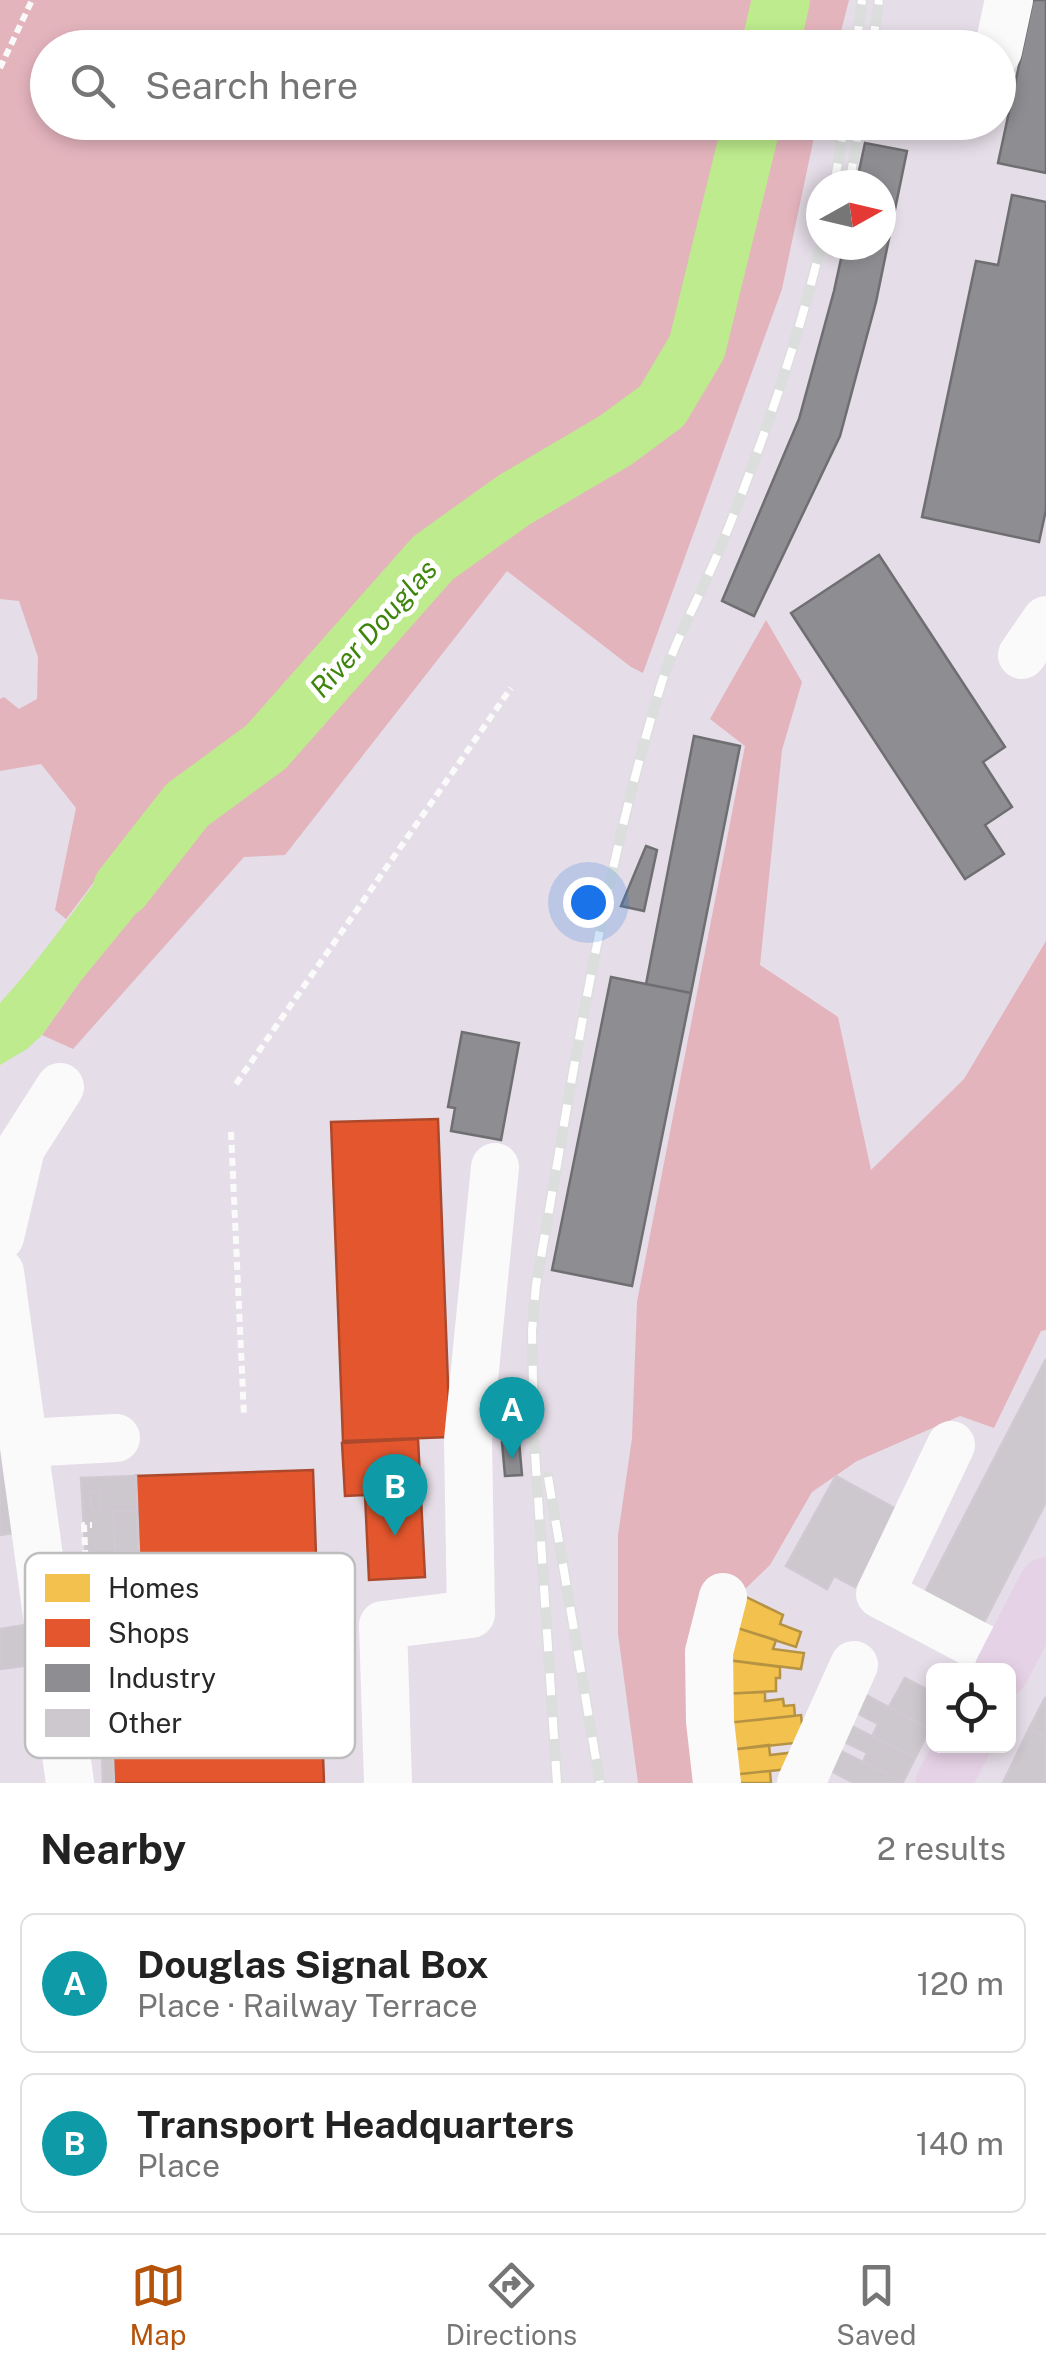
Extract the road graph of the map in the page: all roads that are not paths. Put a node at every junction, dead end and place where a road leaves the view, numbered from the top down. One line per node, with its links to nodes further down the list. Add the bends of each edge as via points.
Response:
1 (1009, 0): 2 (street)
2 (1003, 30)
3 (60, 1086): 4 (street)
4 (16, 1123): 6 (street, via 20,1148)
5 (496, 1167): 20 (street, via 468,1440 471,1614 382,1625)
6 (0, 1237)
7 (0, 1272): 9 (street)
8 (116, 1438): 9 (street)
9 (24, 1443): 11 (street)
10 (951, 1446): 14 (street, via 880,1594)
11 (39, 1553)
12 (1046, 1585): 15 (main road)
13 (723, 1597): 21 (street, via 709,1652)
14 (1000, 1663)
15 (1007, 1663)
16 (854, 1665): 22 (street)
17 (959, 1753): 23 (main road)
18 (67, 1758): 19 (street)
19 (70, 1783)
20 (388, 1783)
21 (717, 1783)
22 (801, 1783)
23 (943, 1783)

